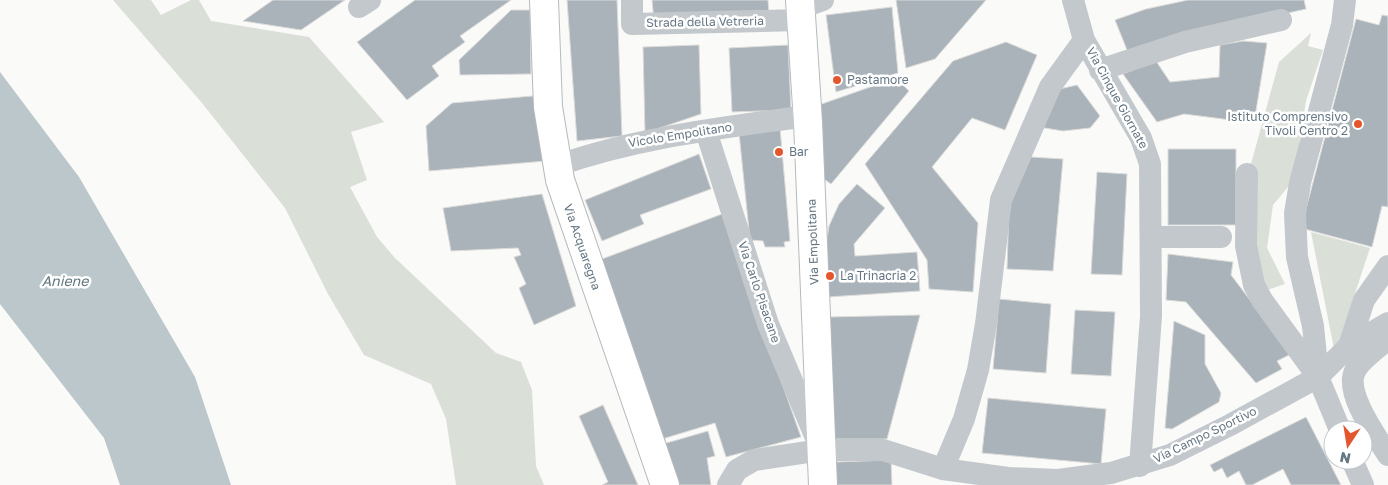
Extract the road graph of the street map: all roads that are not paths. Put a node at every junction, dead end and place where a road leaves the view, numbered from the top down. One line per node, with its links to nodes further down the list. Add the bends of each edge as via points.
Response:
1 (544, 0): 11 (main road, Via Acquaregna, via 546,89)
2 (632, 0): 5 (street, Strada della Vetreria, via 632,24)
3 (1073, 0): 7 (street)
4 (1345, 0): 19 (street, via 1342,25 1295,213 1296,256 1313,326)
5 (806, 7): 9 (main road, Via Empolitana)
6 (1281, 20): 8 (street, via 1177,44)
7 (1084, 40): 8 (street, Via Cinque Giornate); 24 (street, Via Cinque Giornate, via 1053,82 1001,200 978,370 968,407)
8 (1100, 70): 13 (street, Via Cinque Giornate, via 1148,155)
9 (807, 116): 10 (street, Vicolo Empolitano); 21 (main road, Via Empolitana)
10 (706, 131): 11 (street, Vicolo Empolitano, via 617,146); 21 (street, Via Carlo Pisacane, via 768,324)
11 (556, 166): 26 (main road, Via Acquaregna)
12 (1247, 174): 19 (street, via 1246,246 1254,285)
13 (1152, 237): 14 (street); 23 (street, Via Cinque Giornate, via 1151,316)
14 (1221, 237)
15 (1388, 266): 18 (street, via 1364,300)
16 (1388, 323): 18 (street)
17 (1388, 339): 22 (street, via 1359,365 1352,384 1366,419)
18 (1349, 346): 19 (street, Via Campo Sportivo)
19 (1318, 377): 20 (street); 23 (street, Via Campo Sportivo, via 1180,450)
20 (1336, 420)
21 (821, 450): 24 (street, Via Campo Sportivo, via 883,450); 27 (street, Via Campo Sportivo, via 754,460 737,470); 28 (main road, Via Empolitana)
22 (1388, 456)
23 (1140, 466): 24 (street, Via Campo Sportivo, via 1100,475 1051,480)
24 (943, 469)
25 (1356, 470): 29 (street)
26 (665, 485)
27 (728, 485)
28 (823, 485)
29 (1363, 485)

